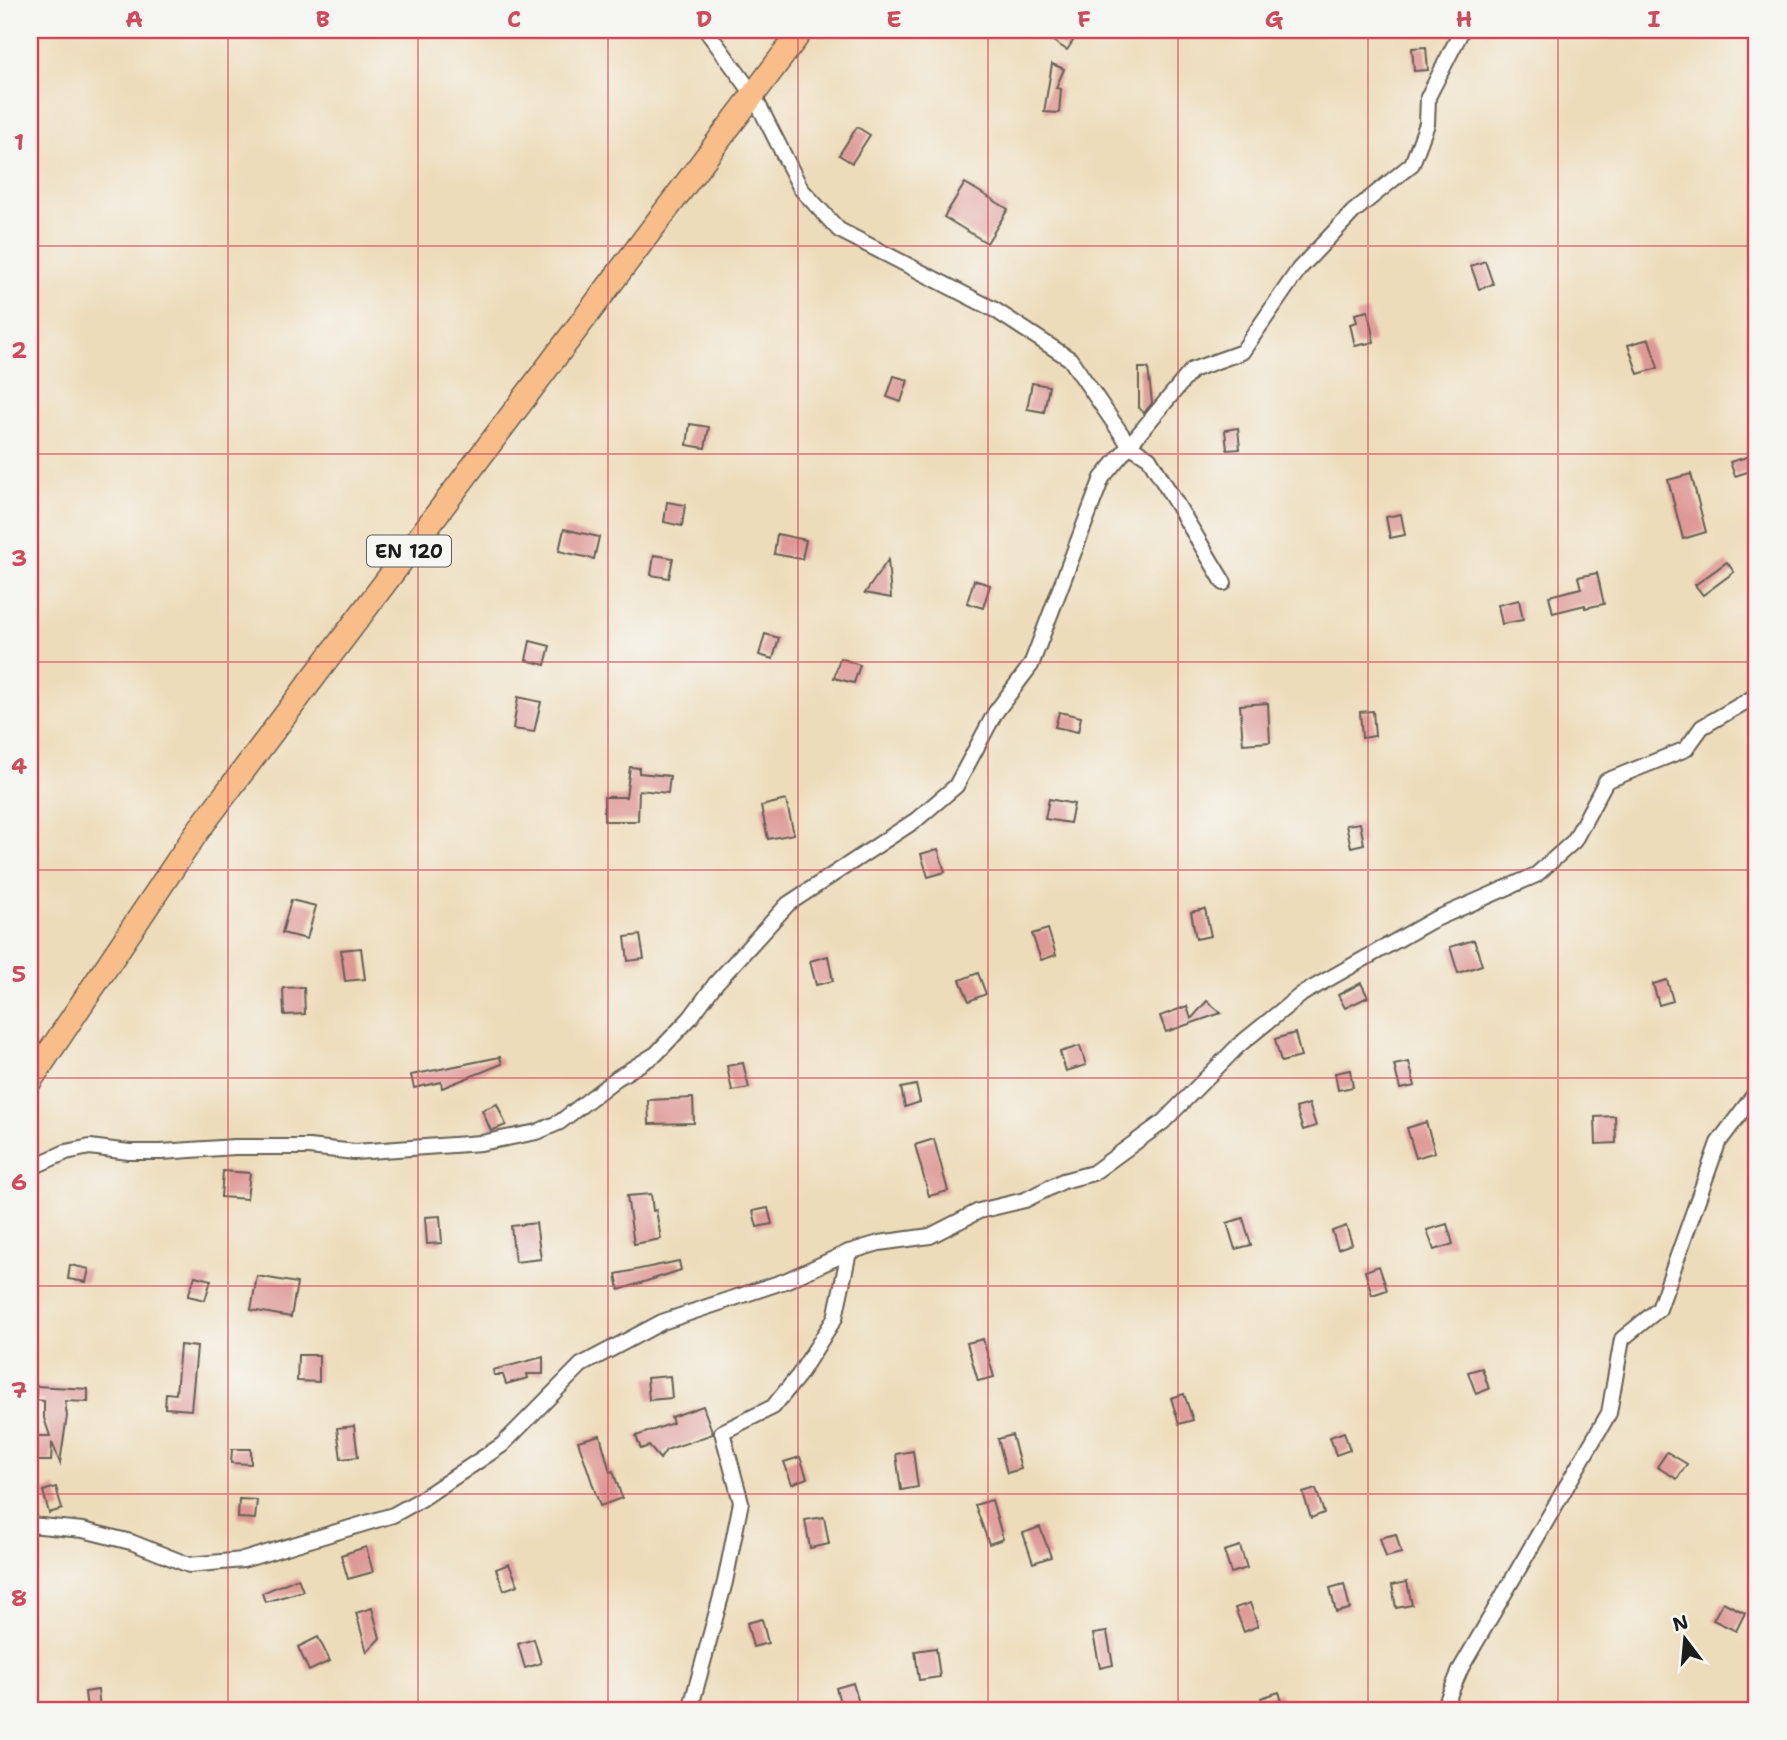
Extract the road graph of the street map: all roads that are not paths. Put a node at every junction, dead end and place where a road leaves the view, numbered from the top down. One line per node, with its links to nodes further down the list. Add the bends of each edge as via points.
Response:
1 (706, 30): 4 (street)
2 (802, 30): 4 (main road, EN 120)
3 (1462, 30): 5 (street, via 1428,97 1427,124 1412,164 1353,212 1299,269 1242,352 1192,370)
4 (753, 94): 5 (street, via 801,189 839,230 995,310 1070,359); 8 (main road, EN 120, via 197,832)
5 (1129, 445): 6 (street, via 1149,458); 10 (street, via 1102,478 1031,665 995,713 956,786 916,820 788,904 656,1054 560,1122 537,1132 462,1146 355,1152 236,1147 129,1152 90,1147)
6 (1224, 583)
7 (1757, 693): 11 (street, via 1702,727 1686,749 1606,781 1574,841 1536,875 1431,921 1302,994 1239,1045 1163,1122 1093,1173 1063,1181 1025,1200 979,1212 930,1236)
8 (30, 1081)
9 (1757, 1091): 14 (street, via 1718,1143 1658,1309 1622,1339 1609,1413 1461,1668)
10 (30, 1168)
11 (849, 1252): 12 (street, via 785,1281 662,1322 581,1364 502,1445 393,1515 243,1560 189,1564 83,1530); 13 (street, via 835,1318 799,1375 773,1407 722,1432 741,1502 725,1582)
12 (30, 1525)
13 (690, 1710)
14 (1443, 1710)

